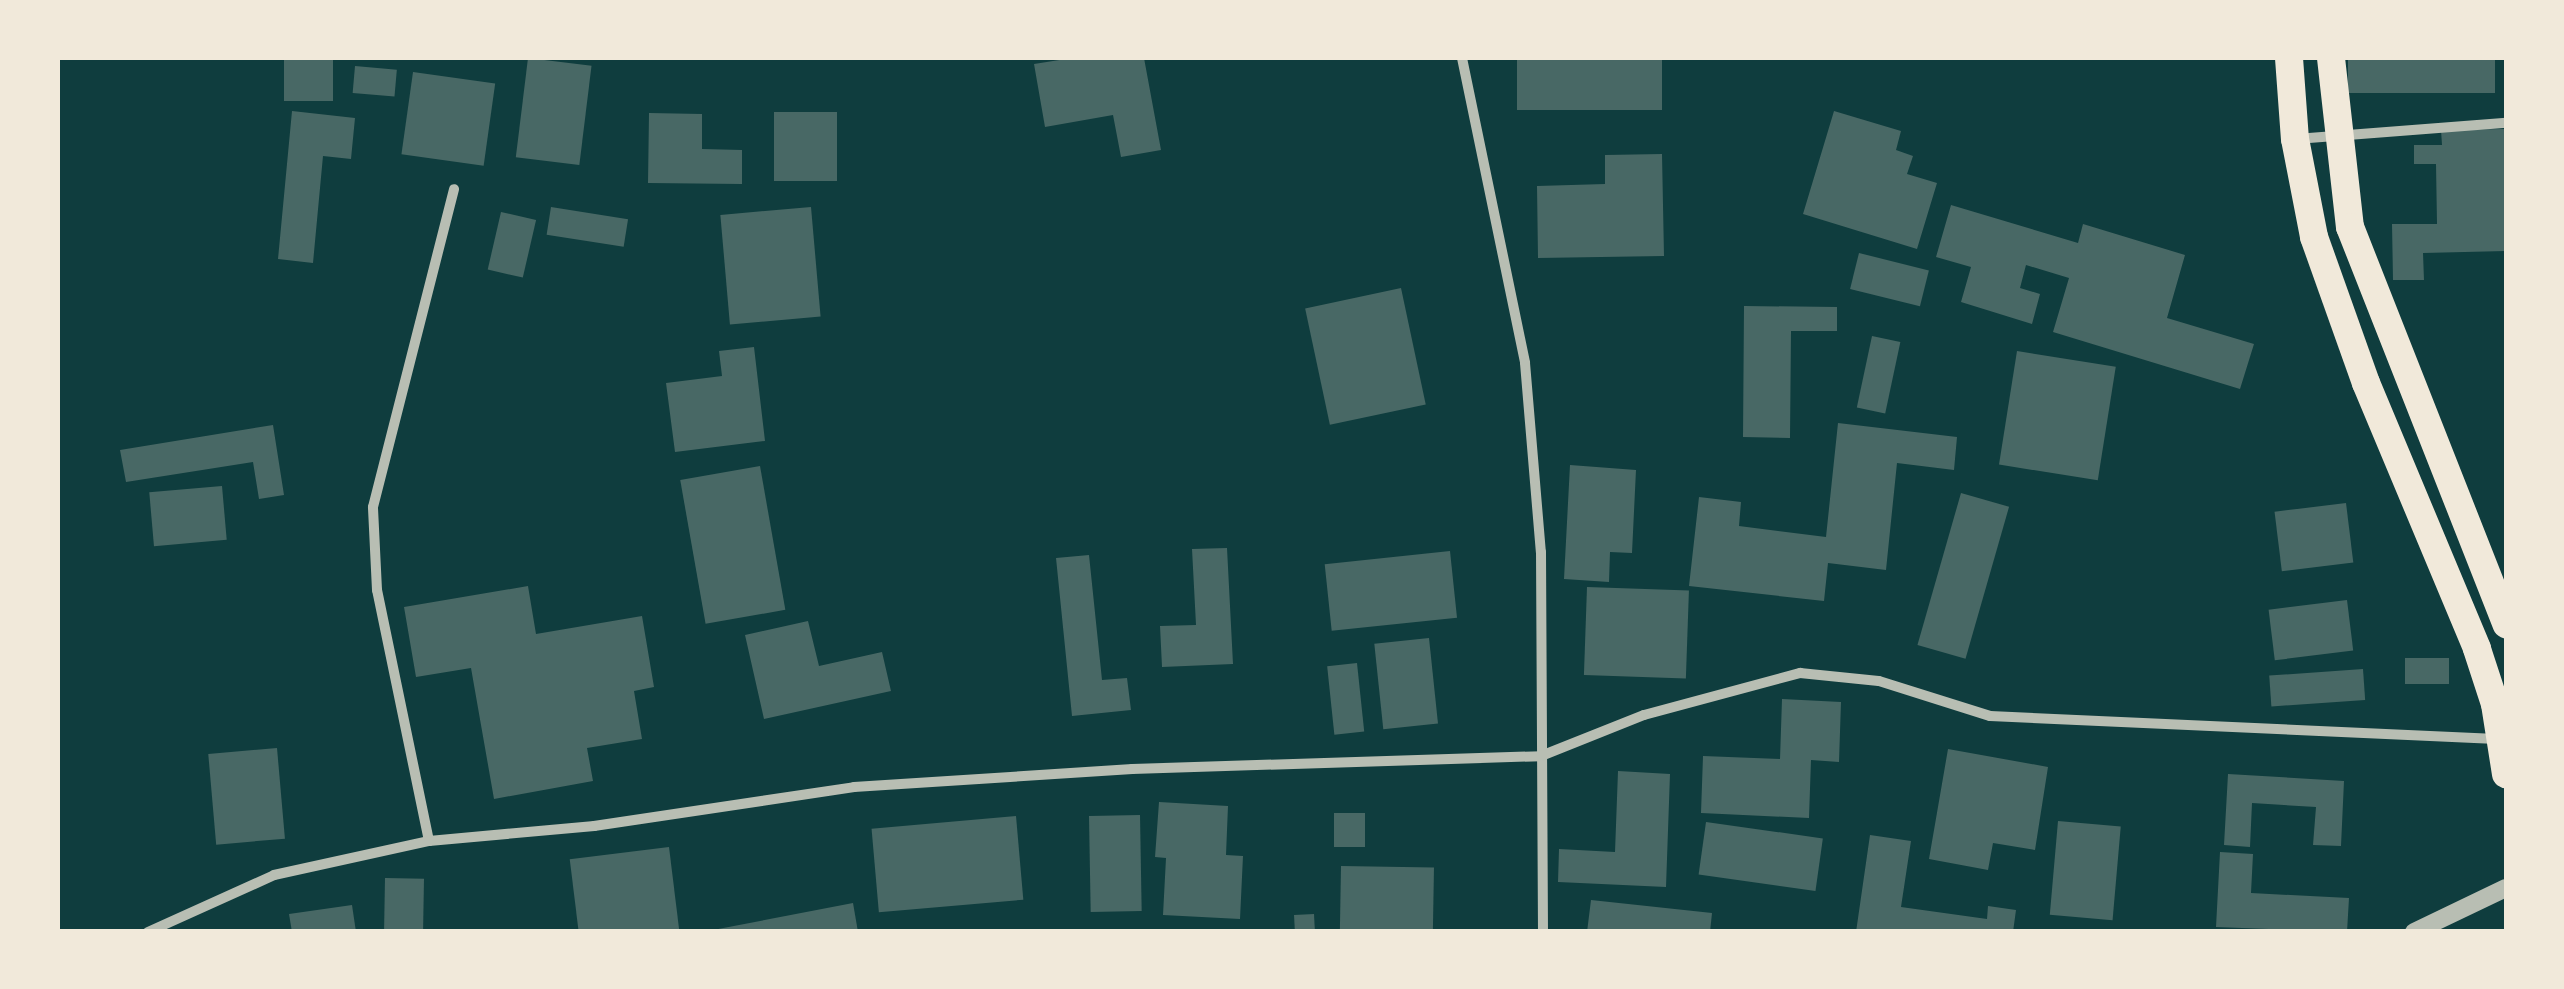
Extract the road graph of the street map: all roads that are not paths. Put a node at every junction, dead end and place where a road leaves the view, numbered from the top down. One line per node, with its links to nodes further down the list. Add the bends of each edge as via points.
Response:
1 (1462, 58): 10 (street, via 1525,363 1541,552)
2 (2289, 58): 6 (highway)
3 (2331, 58): 5 (highway)
4 (2506, 123): 5 (street)
5 (2335, 135): 6 (street); 8 (highway, via 2350,226)
6 (2295, 140): 9 (highway, via 2314,237 2366,383 2446,561 2496,704)
7 (454, 189): 12 (street, via 373,507 377,590)
8 (2506, 624)
9 (2502, 742): 10 (street, via 1990,716 1879,681 1800,673 1644,715); 11 (highway)
10 (1541, 756): 12 (street, via 1132,769 854,787 594,826); 15 (street)
11 (2506, 774)
12 (429, 841): 14 (street, via 274,875)
13 (2506, 888): 16 (street)
14 (148, 932)
15 (1544, 932)
16 (2414, 932)

